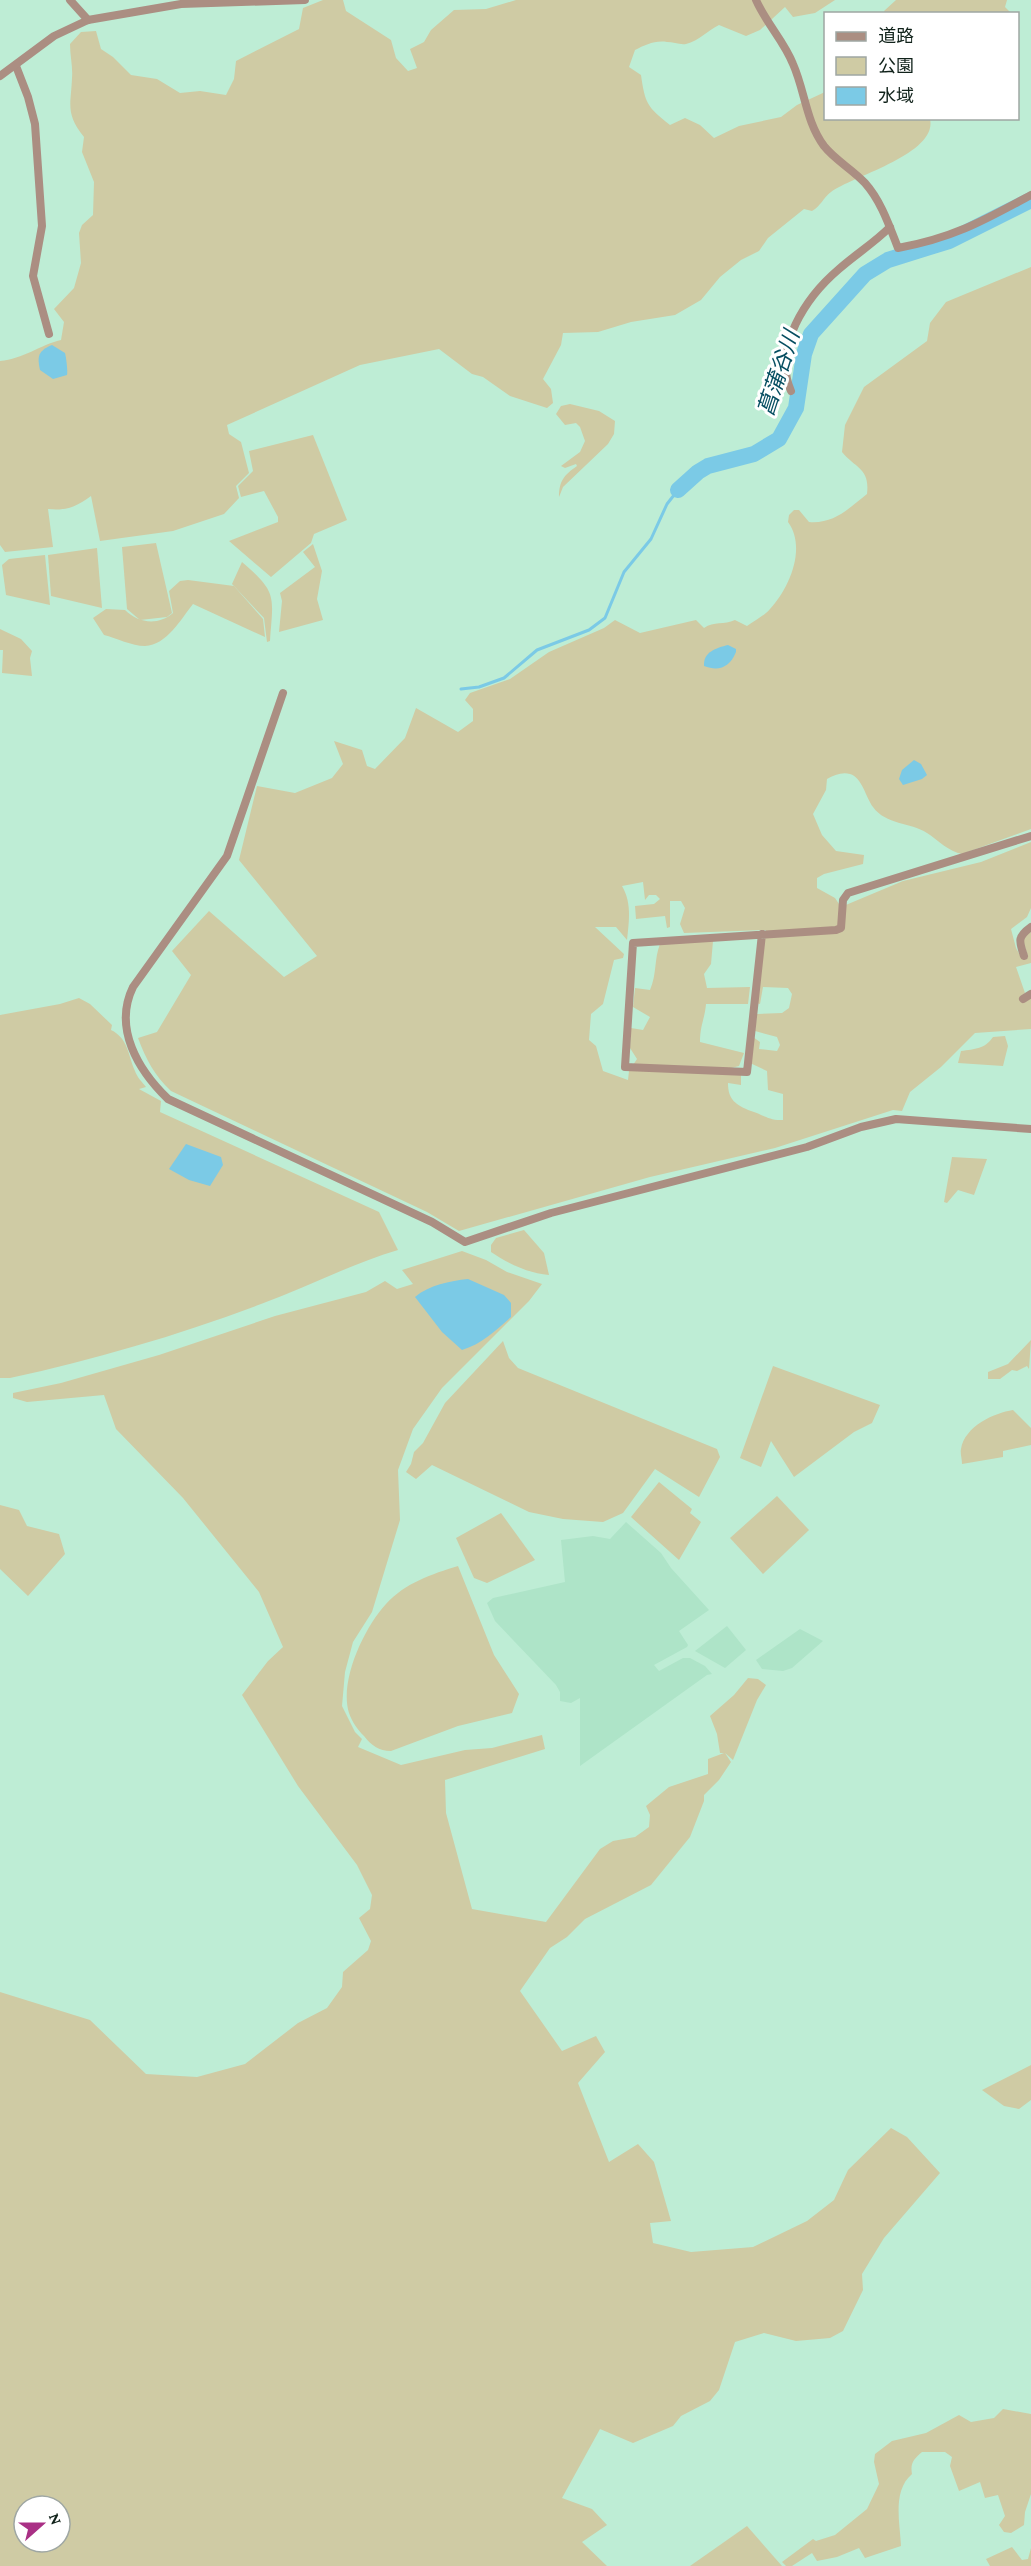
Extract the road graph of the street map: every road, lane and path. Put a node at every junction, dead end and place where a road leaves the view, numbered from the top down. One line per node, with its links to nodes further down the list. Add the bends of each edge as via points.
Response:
1 (70, 0): 4 (street)
2 (305, 0): 4 (street, via 181,4)
3 (756, 0): 8 (street, via 792,61 817,134 834,157 874,194)
4 (88, 20): 5 (street, via 54,36)
5 (16, 66): 6 (street); 9 (street, via 35,124 42,226 33,276)
6 (0, 76)
7 (1031, 195): 8 (street, via 959,233 933,242 898,248)
8 (890, 227): 10 (street, via 837,270 802,313 785,358 785,378)
9 (49, 334)
10 (791, 391)
11 (283, 693): 18 (street, via 227,855 126,1000 125,1022 137,1059 146,1076 168,1099 432,1222 465,1242 542,1216 807,1147 896,1119)
12 (1031, 836): 14 (street, via 848,893 843,900 841,928 836,930)
13 (1031, 927): 15 (street, via 1018,940)
14 (762, 934): 14 (street, via 633,943 626,1067 747,1072)
15 (1024, 956)
16 (1031, 994): 17 (street)
17 (1023, 999)
18 (1031, 1129)

